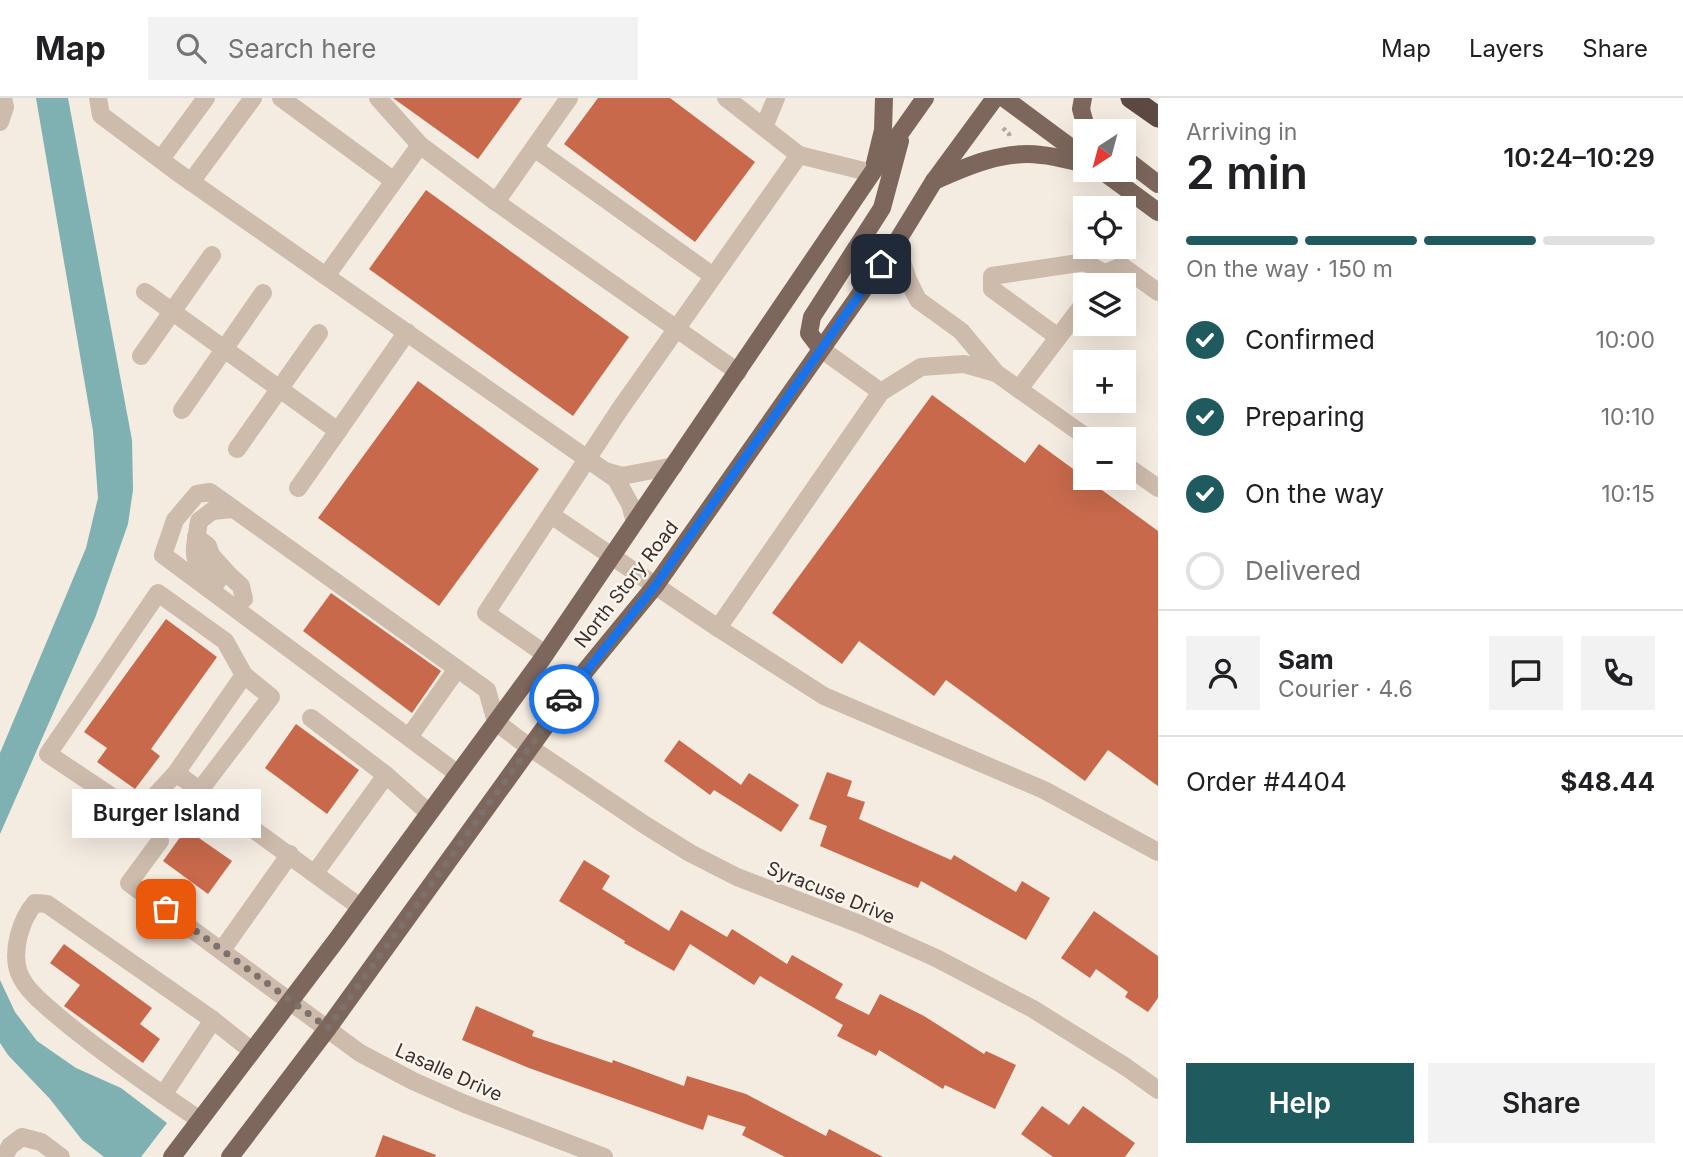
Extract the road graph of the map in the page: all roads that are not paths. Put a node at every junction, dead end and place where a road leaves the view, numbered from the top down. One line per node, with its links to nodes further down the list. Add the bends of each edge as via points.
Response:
1 (3, 98): 18 (street)
2 (98, 98): 25 (street, via 101,115)
3 (206, 98): 25 (street)
4 (253, 98): 31 (street)
5 (282, 98): 29 (street)
6 (378, 98): 21 (street)
7 (569, 98): 22 (street)
8 (726, 98): 19 (street)
9 (776, 98): 19 (street)
10 (884, 98): 28 (main road, via 883,131)
11 (926, 98): 20 (main road, North Story Road)
12 (995, 98): 30 (main road, North Story Road)
13 (1004, 98): 23 (main road)
14 (1083, 98): 17 (main road)
15 (1132, 98): 16 (highway)
16 (1158, 117)
17 (1084, 119)
18 (0, 122)
19 (764, 128): 24 (street)
20 (903, 131): 28 (main road, North Story Road); 54 (main road, via 882,208 812,317 809,333)
21 (420, 145): 29 (street); 34 (street)
22 (534, 148): 34 (street); 42 (street)
23 (1073, 149)
24 (799, 155): 28 (street); 42 (street)
25 (161, 159): 31 (street)
26 (1073, 162): 30 (main road, via 1014,155 968,166)
27 (1136, 167): 33 (main road)
28 (872, 173): 56 (main road, North Story Road)
29 (394, 181): 41 (street)
30 (934, 181): 36 (main road, North Story Road)
31 (191, 182): 41 (street)
32 (1117, 182): 35 (main road)
33 (1158, 184)
34 (495, 202): 49 (street)
35 (1158, 212)
36 (896, 243): 54 (main road, North Story Road); 57 (street, via 918,300 961,331)
37 (212, 255): 47 (street)
38 (1096, 273): 52 (street, via 1085,261 992,276 992,289)
39 (1113, 273): 40 (street, via 1122,267)
40 (1131, 273)
41 (326, 275): 50 (street)
42 (713, 276): 49 (street)
43 (1136, 277): 45 (street)
44 (145, 292): 47 (street)
45 (1158, 292)
46 (263, 293): 53 (street)
47 (173, 312): 53 (street); 55 (street)
48 (1073, 318): 52 (street)
49 (675, 330): 56 (street); 66 (street, via 620,409)
50 (407, 332): 63 (street); 66 (street)
51 (319, 333): 58 (street)
52 (1058, 337): 59 (street)
53 (225, 349): 58 (street); 61 (street)
54 (821, 349): 60 (street); 74 (main road, North Story Road)
55 (141, 356)
56 (738, 372): 65 (main road, North Story Road)
57 (996, 373): 59 (street); 60 (street, via 964,364 921,367)
58 (279, 389): 63 (street); 64 (street)
59 (1019, 389): 62 (street)
60 (881, 392): 75 (street)
61 (182, 410)
62 (1073, 428)
63 (338, 431): 68 (street)
64 (237, 449)
65 (674, 466): 66 (street, via 622,475); 72 (main road, North Story Road)
66 (602, 470): 71 (street); 72 (street, via 630,504)
67 (1136, 472): 69 (street)
68 (298, 488)
69 (1158, 488)
70 (232, 509): 77 (street); 79 (street, via 212,511 199,521 193,550 197,563 204,573 321,661); 79 (street, via 210,492 197,494 175,520 163,555)
71 (551, 515): 73 (street); 76 (street, via 486,613)
72 (635, 522): 73 (main road, North Story Road)
73 (612, 556): 74 (street); 76 (main road, North Story Road)
74 (655, 586): 75 (street); 83 (main road, North Story Road)
75 (718, 628): 90 (street, via 824,696 1044,790)
76 (545, 654): 81 (main road, North Story Road)
77 (457, 669): 81 (street, via 487,690); 82 (street)
78 (244, 675): 84 (street); 84 (street, via 225,641 158,593 48,754 138,814); 87 (street, via 271,697)
79 (364, 703): 82 (street)
80 (311, 718): 86 (street)
81 (496, 722): 83 (street, Syracuse Drive); 85 (main road, North Story Road)
82 (409, 737): 85 (street)
83 (529, 747): 97 (main road, North Story Road); 99 (street, Syracuse Drive, via 690,853 737,877 936,958 1033,1009)
84 (176, 773): 87 (street)
85 (458, 774): 88 (main road, North Story Road)
86 (386, 775): 88 (street); 92 (street)
87 (200, 790): 91 (street)
88 (429, 813): 93 (main road, North Story Road)
89 (160, 841): 94 (street, Lasalle Drive, via 129,883)
90 (1158, 852)
91 (289, 854): 92 (street); 94 (street)
92 (315, 873): 93 (street)
93 (360, 907): 95 (main road, North Story Road)
94 (222, 950): 95 (street, Lasalle Drive)
95 (291, 1000): 97 (street, Lasalle Drive); 98 (main road, North Story Road)
96 (213, 1020): 98 (street); 100 (street); 100 (street, via 47,904 36,903 26,913 17,942 19,973 37,999 113,1062)
97 (328, 1028): 105 (main road, North Story Road); 106 (street, Lasalle Drive, via 360,1053 413,1081)
98 (252, 1051): 101 (main road, North Story Road)
99 (1158, 1090)
100 (163, 1095): 101 (street)
101 (200, 1120): 104 (main road, North Story Road)
102 (4, 1157): 103 (street, via 22,1138 41,1142)
103 (61, 1157)
104 (172, 1157)
105 (230, 1157)
106 (604, 1157)

